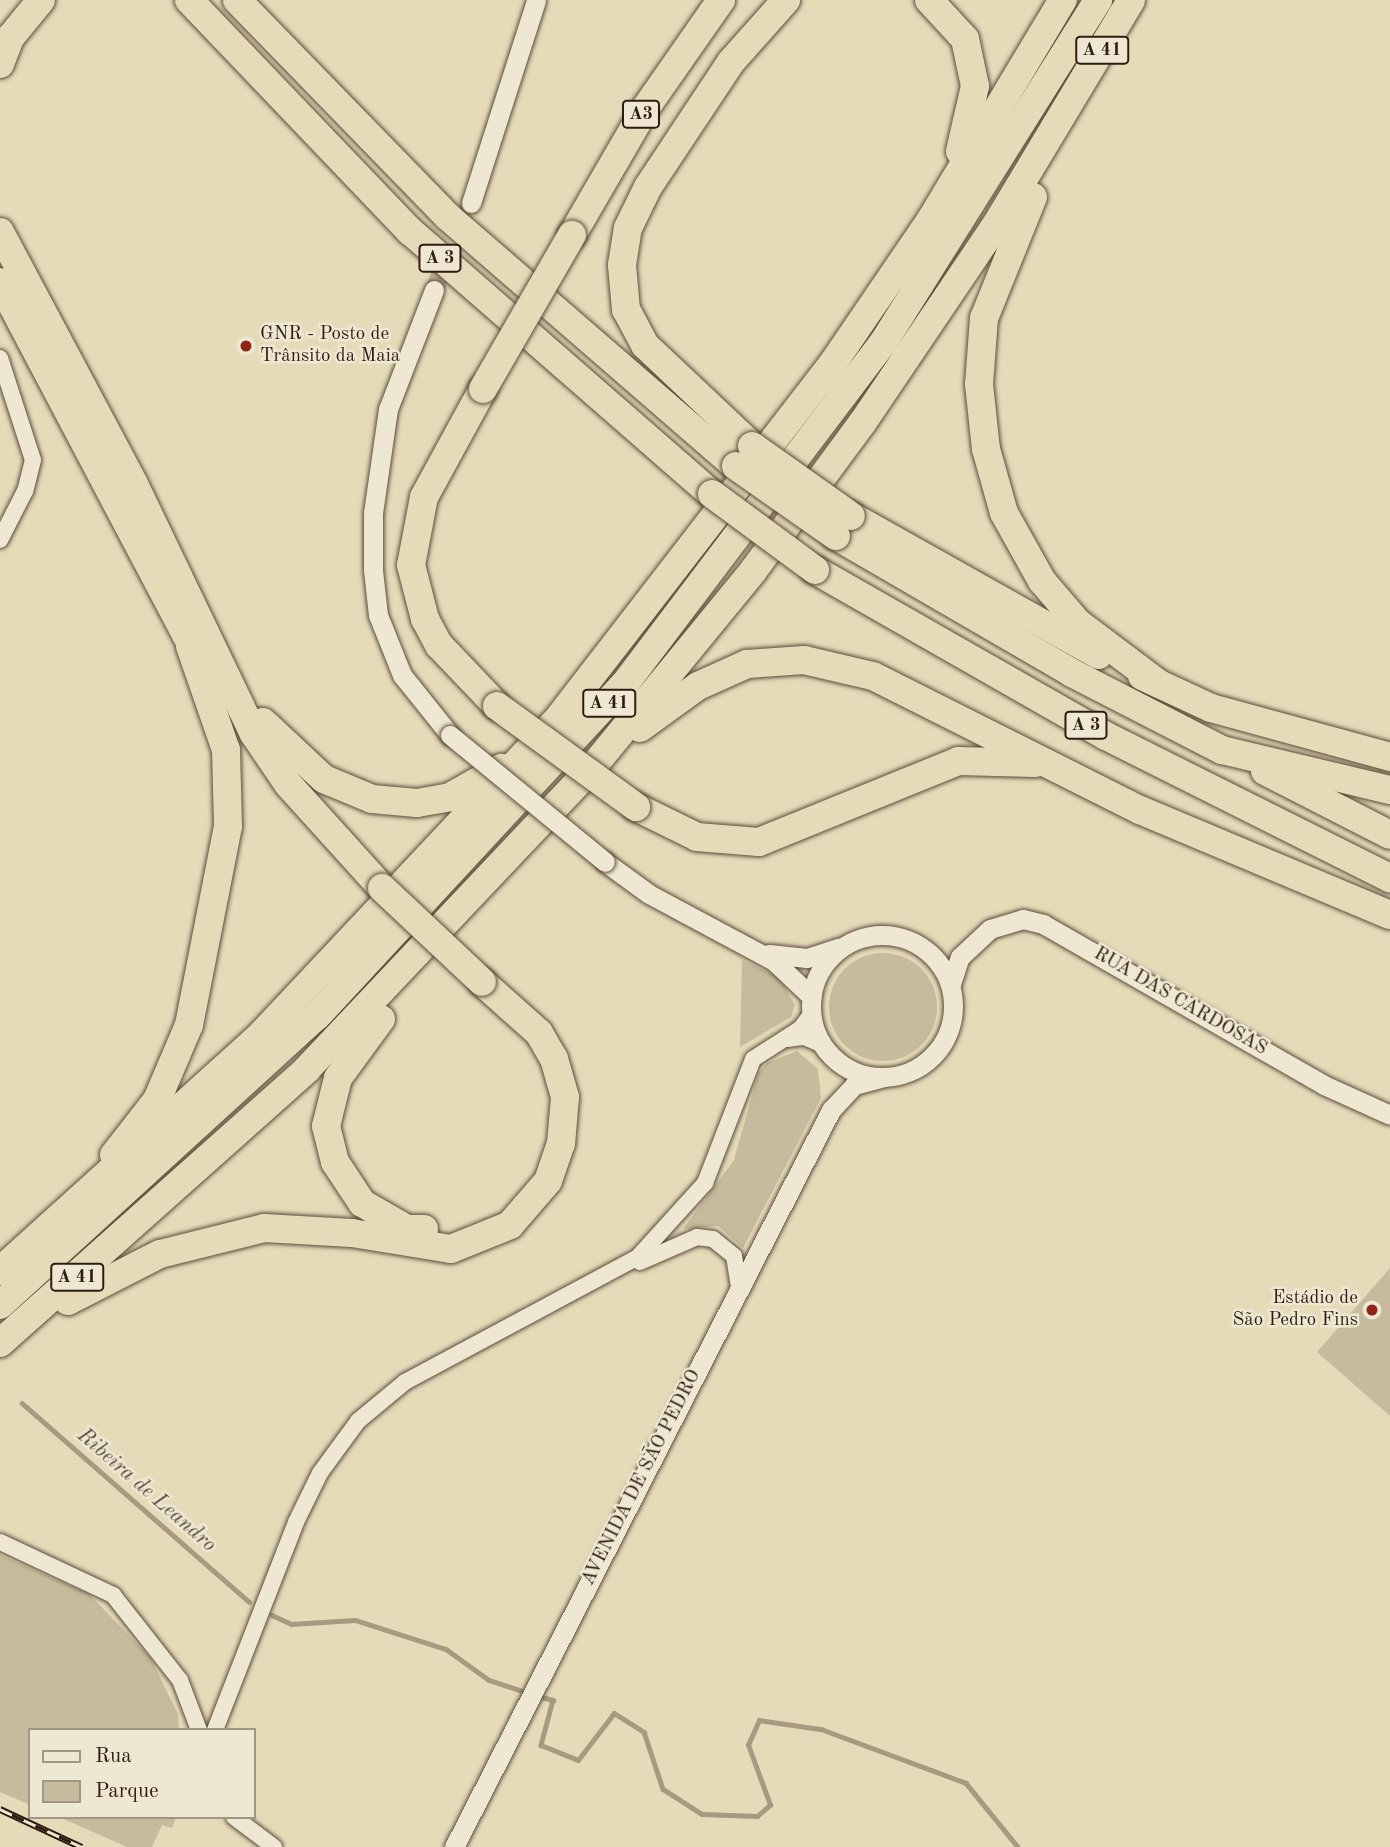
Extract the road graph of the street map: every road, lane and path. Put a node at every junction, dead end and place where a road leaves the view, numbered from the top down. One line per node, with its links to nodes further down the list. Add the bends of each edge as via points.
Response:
1 (41, 0): 11 (highway, via 10,38)
2 (189, 0): 32 (highway, A 3, bridge, via 419,239 712,494 815,570 1106,736)
3 (237, 0): 19 (highway, A 3, via 447,216)
4 (536, 0): 13 (street)
5 (721, 0): 29 (highway, A3, bridge, via 645,109 424,497 411,565 425,619 439,645 497,706 636,807 696,837 759,842 958,761 999,758)
6 (786, 0): 19 (highway, via 731,62 648,187 628,228 622,265 626,310 645,345)
7 (929, 0): 14 (highway, via 965,39 975,86 967,134)
8 (1063, 0): 14 (highway)
9 (1098, 0): 52 (highway, A 41, via 883,343 624,685 317,1017)
10 (1131, 0): 12 (highway, A 41)
11 (0, 64)
12 (1073, 100): 24 (highway, via 1059,153 992,285 980,349 981,418 1001,502 1027,558 1078,622); 28 (highway, A 41, via 966,271 826,475)
13 (471, 203)
14 (930, 221): 25 (highway, via 788,427)
15 (0, 232): 23 (highway, via 134,484)
16 (0, 282): 22 (highway)
17 (434, 290): 38 (street, bridge, via 388,409 373,513 378,615 402,675 450,735 605,862 689,917)
18 (0, 358): 21 (street, via 33,460 25,491)
19 (744, 456): 20 (highway, bridge)
20 (844, 526): 24 (highway); 26 (highway, A 3, via 1072,673)
21 (0, 540)
22 (188, 641): 33 (highway, via 276,793); 48 (highway, via 226,750 229,784 228,826 199,985 157,1100)
23 (218, 670): 25 (highway, via 304,764 345,789 386,801 425,802 466,792 515,759); 33 (highway, via 288,784)
24 (1159, 684): 27 (highway, via 1223,712)
25 (561, 715): 48 (highway, via 350,946)
26 (1222, 750): 30 (highway, A 3); 31 (highway, A 3)
27 (1390, 757)
28 (596, 763): 29 (highway, via 698,686 747,664 804,660 873,676); 39 (highway, A 41)
29 (1054, 766): 34 (highway, via 1140,810)
30 (1390, 790)
31 (1390, 835)
32 (1382, 872)
33 (377, 893): 41 (highway, bridge)
34 (1390, 915)
35 (919, 944): 36 (street, via 882,935); 37 (street, RUA DAS CARDOSAS, via 942,951); 40 (street)
36 (846, 945): 38 (street, via 807,958); 42 (street, via 823,967)
37 (970, 945): 40 (street, RUA DAS CARDOSAS); 47 (street, RUA DAS CARDOSAS, via 1005,921 1042,924 1324,1084)
38 (755, 949): 42 (street, via 790,971)
39 (408, 968): 41 (highway, via 395,1003 338,1078 326,1126 335,1162 362,1203 407,1228 459,1229 503,1210 534,1175 548,1135 549,1095 541,1070 526,1044); 53 (highway, A 41, via 219,1151)
40 (951, 984): 45 (street, via 950,1028 940,1047 925,1063)
41 (477, 988): 53 (highway, via 538,1033 554,1059 565,1097 561,1144 548,1181 510,1225 451,1249 352,1233 264,1227 160,1254)
42 (812, 1005): 43 (street); 44 (street)
43 (781, 1041): 44 (street, via 804,1037); 50 (street, via 765,1048 744,1074 705,1183 638,1257)
44 (828, 1051): 45 (street, via 849,1069); 46 (street, AVENIDA DE SÃO PEDRO)
45 (884, 1077): 46 (street, AVENIDA DE SÃO PEDRO, via 854,1086)
46 (831, 1110): 51 (street, AVENIDA DE SÃO PEDRO)
47 (1390, 1115)
48 (58, 1222): 49 (highway)
49 (0, 1271)
50 (606, 1279): 51 (street, via 697,1237 713,1239 734,1256); 56 (street, via 460,1350 405,1382 358,1421 320,1473 296,1522)
51 (739, 1290): 59 (street, AVENIDA DE SÃO PEDRO)
52 (0, 1305)
53 (8, 1336)
54 (0, 1542): 55 (street, via 113,1595 180,1680)
55 (198, 1728)
56 (216, 1728)
57 (237, 1819): 58 (street)
58 (274, 1847)
59 (454, 1847)

